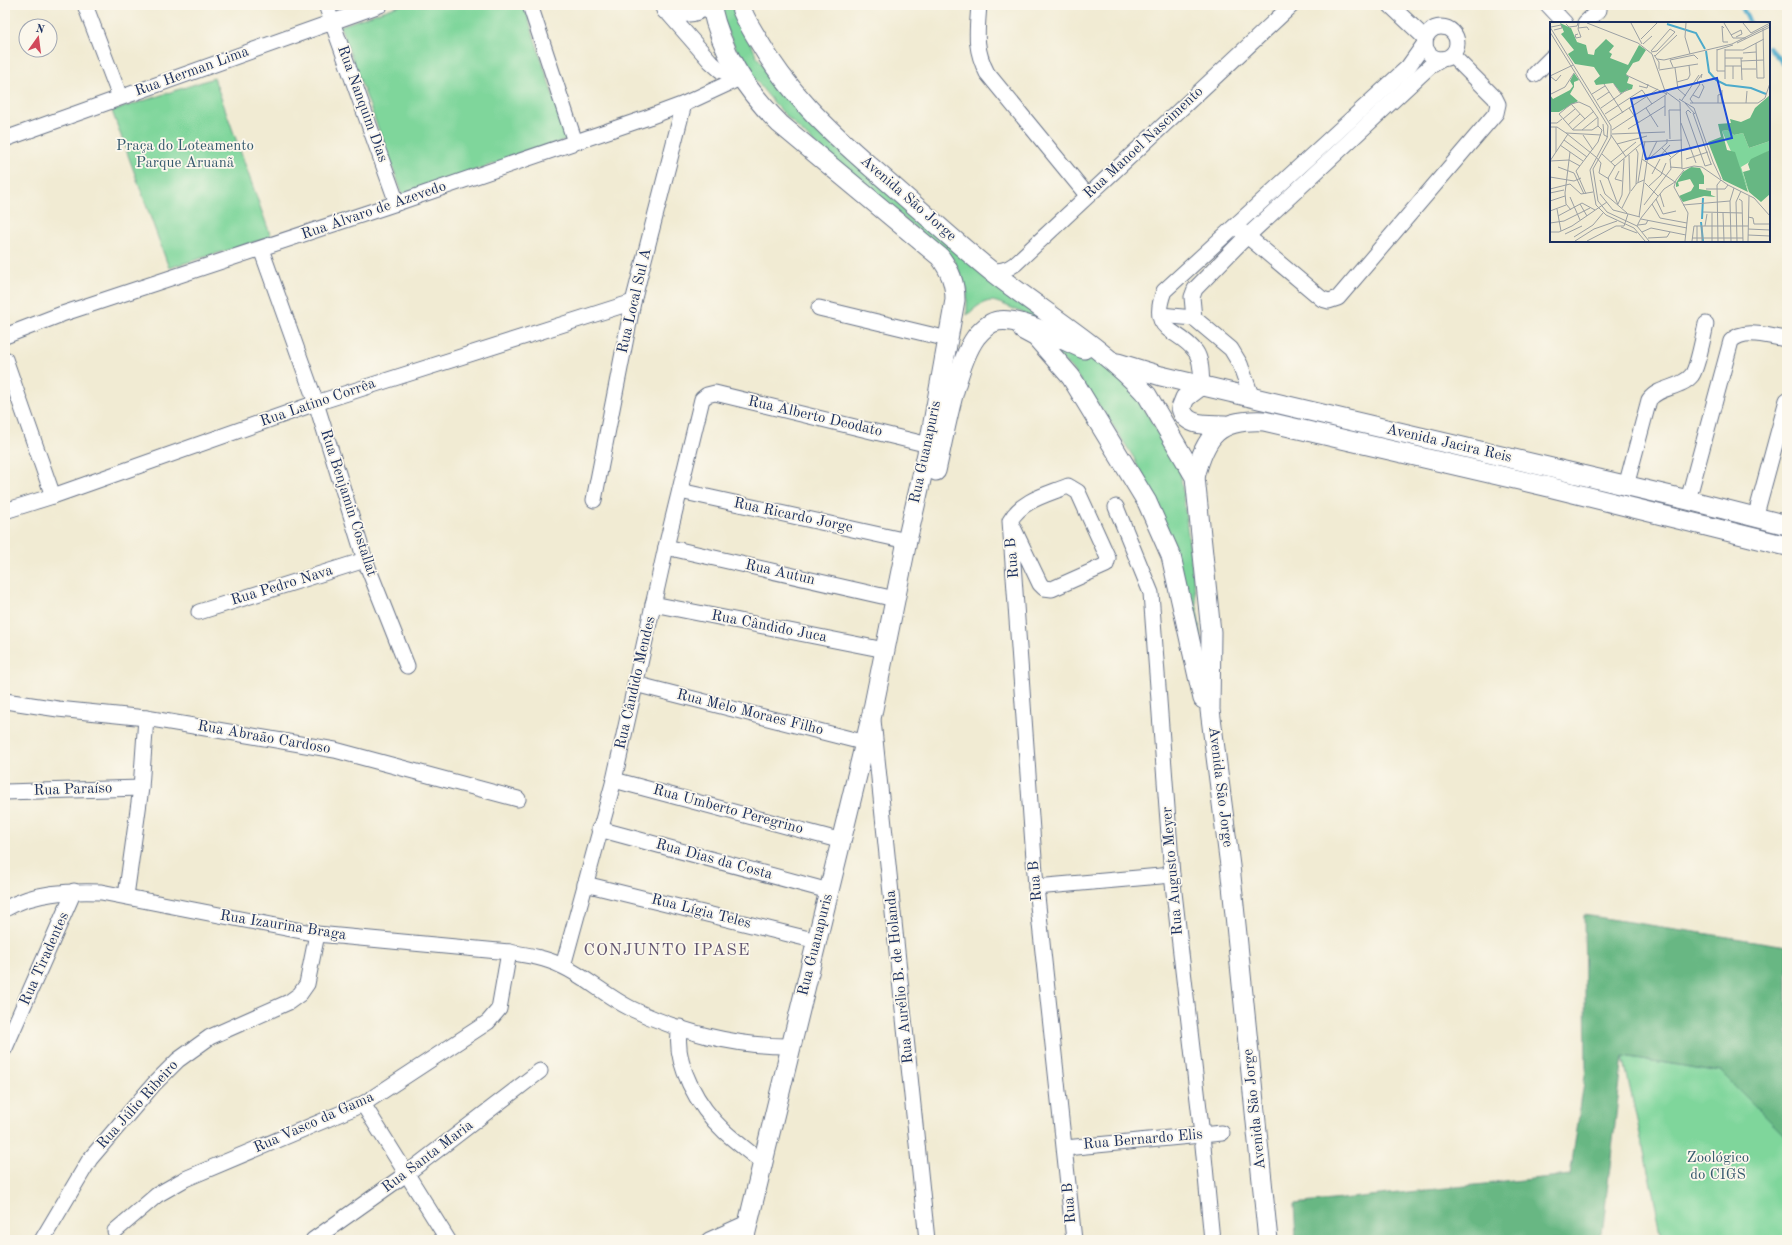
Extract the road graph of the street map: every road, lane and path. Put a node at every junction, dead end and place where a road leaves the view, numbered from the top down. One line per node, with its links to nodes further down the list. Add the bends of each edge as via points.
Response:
1 (84, 5): 22 (street)
2 (326, 5): 14 (street, Rua Nanquim Dias)
3 (380, 5): 14 (street, Rua Herman Lima)
4 (530, 5): 25 (street)
5 (706, 5): 13 (main road, via 700,10 690,12)
6 (711, 5): 21 (main road, Avenida São Jorge, via 722,40)
7 (740, 5): 32 (main road, Avenida São Jorge, via 743,15 768,58 799,99 836,137)
8 (978, 5): 26 (street, via 976,39 980,59 987,73)
9 (1292, 5): 26 (street, Rua Manoel Nascimento)
10 (1390, 5): 17 (street)
11 (1548, 5): 15 (street)
12 (1599, 5): 16 (street, via 1599,10)
13 (664, 8): 21 (street, via 711,62 720,70)
14 (332, 22): 22 (street, Rua Herman Lima); 27 (street, Rua Nanquim Dias)
15 (1564, 22)
16 (1586, 22)
17 (1425, 40): 18 (street, via 1428,53 1432,57); 18 (street, via 1428,33 1437,27 1448,28 1456,35 1457,40 1455,51); 28 (street, via 1408,67)
18 (1447, 57): 29 (street, via 1429,67); 29 (street, via 1495,98 1498,104 1496,113 1338,298 1330,301 1322,299)
19 (1550, 59): 20 (street)
20 (1535, 74)
21 (740, 78): 23 (street, Rua Álvaro de Azevedo); 31 (main road, Avenida São Jorge, via 758,102 780,124)
22 (120, 97): 24 (street, Rua Herman Lima)
23 (684, 104): 25 (street, Rua Álvaro de Azevedo); 33 (street, Rua Local Sul A)
24 (5, 139)
25 (575, 142): 27 (street, Rua Álvaro de Azevedo)
26 (1087, 195): 32 (street, Rua Manoel Nascimento, via 1008,269)
27 (397, 203): 30 (street, Rua Álvaro de Azevedo)
28 (1235, 225): 29 (street); 35 (street, via 1164,291 1160,300)
29 (1248, 236): 36 (street, via 1195,289 1192,297)
30 (261, 249): 39 (street, Rua Álvaro de Azevedo, via 62,314); 48 (street, Rua Benjamin Costallat)
31 (940, 257): 40 (main road, Rua Guanapuris, via 949,269 955,285)
32 (990, 271): 43 (main road, Avenida São Jorge)
33 (633, 302): 48 (street, Rua Latino Corrêa); 55 (street, Rua Local Sul A)
34 (819, 308): 40 (street)
35 (1160, 314): 36 (street); 44 (street, via 1161,322 1166,328 1189,344 1196,353 1201,365)
36 (1194, 318): 45 (street, via 1231,349 1240,364)
37 (1010, 322): 43 (main road, Avenida São Jorge, via 1030,326); 69 (main road, Rua Guanapuris, via 998,321 987,326 976,337 968,353 958,381 904,600); 76 (main road, via 1036,338 1070,377 1146,502 1171,556)
38 (1706, 324): 52 (street, via 1693,375 1686,381 1653,394 1649,400)
39 (5, 336)
40 (948, 339): 50 (main road, Rua Guanapuris)
41 (1787, 339): 56 (street, via 1745,334 1731,341)
42 (5, 359): 54 (street)
43 (1111, 361): 44 (main road, Avenida Jacira Reis); 51 (main road, Avenida São Jorge, via 1147,395)
44 (1202, 385): 45 (main road, Avenida Jacira Reis); 49 (main road, Avenida Jacira Reis, via 1185,398 1181,408 1184,416 1188,421 1196,423)
45 (1252, 398): 52 (main road, Avenida Jacira Reis)
46 (702, 399): 50 (street, Rua Alberto Deodato, via 715,393); 53 (street, Rua Cândido Mendes)
47 (1787, 400): 59 (street)
48 (316, 403): 54 (street, Rua Latino Corrêa); 65 (street, Rua Benjamin Costallat)
49 (1225, 425): 51 (main road, via 1205,446); 63 (main road, Avenida Jacira Reis, via 1247,420 1284,424 1549,486)
50 (929, 445): 62 (main road, Rua Guanapuris)
51 (1195, 478): 76 (main road, Avenida São Jorge, via 1211,632 1210,710)
52 (1626, 486): 56 (main road, Avenida Jacira Reis)
53 (680, 491): 62 (street, Rua Ricardo Jorge); 64 (street, Rua Cândido Mendes)
54 (53, 496): 58 (street, Rua Latino Corrêa)
55 (594, 500)
56 (1688, 500): 59 (main road, Avenida Jacira Reis)
57 (1116, 506): 83 (street, Rua Augusto Meyer, via 1151,593)
58 (5, 511)
59 (1755, 518): 61 (main road, Avenida Jacira Reis)
60 (1010, 521): 60 (street, Rua B, via 1023,505 1068,486 1078,492 1108,558 1106,565 1052,589 1044,588); 85 (street, Rua B)
61 (1787, 525)
62 (907, 541): 66 (main road, Rua Guanapuris)
63 (1787, 546)
64 (666, 547): 66 (street, Rua Autun); 67 (street, Rua Cândido Mendes)
65 (365, 560): 68 (street, Rua Pedro Nava); 70 (street, Rua Benjamin Costallat)
66 (895, 599): 69 (main road, Rua Guanapuris)
67 (653, 604): 69 (street, Rua Cândido Juca); 71 (street, Rua Cândido Mendes)
68 (199, 612)
69 (885, 650): 73 (main road, Rua Guanapuris)
70 (407, 666)
71 (635, 684): 75 (street, Rua Melo Moraes Filho); 77 (street, Rua Cândido Mendes)
72 (5, 701): 74 (street, Rua Abraão Cardoso)
73 (872, 714): 75 (main road, Rua Guanapuris); 110 (street, Rua Aurélio B. de Holanda)
74 (146, 718): 78 (street); 80 (street, Rua Abraão Cardoso, via 336,750)
75 (866, 743): 82 (main road, Rua Guanapuris)
76 (1215, 753): 113 (main road, Avenida São Jorge, via 1230,866)
77 (614, 780): 81 (street, Rua Cândido Mendes); 82 (street, Rua Umberto Peregrino)
78 (141, 788): 79 (street, Rua Paraíso); 88 (street)
79 (5, 792)
80 (518, 798)
81 (599, 829): 84 (street, Rua Cândido Mendes); 87 (street, Rua Dias da Costa)
82 (842, 841): 87 (main road, Rua Guanapuris)
83 (1172, 874): 85 (street); 100 (street, Rua Augusto Meyer)
84 (585, 884): 91 (street, Rua Lígia Teles); 93 (street, Rua Cândido Mendes)
85 (1036, 887): 101 (street, Rua B)
86 (74, 891): 88 (street, Rua Izaurina Braga); 89 (street, Rua Izaurina Braga, via 41,895); 96 (street, Rua Tiradentes)
87 (829, 891): 91 (main road, Rua Guanapuris)
88 (126, 896): 90 (street, Rua Izaurina Braga)
89 (5, 909)
90 (317, 934): 92 (street, Rua Izaurina Braga); 106 (street, Rua Júlio Ribeiro, via 307,984 300,994 289,1002 210,1037 178,1060 90,1159)
91 (817, 941): 95 (main road, Rua Guanapuris)
92 (510, 952): 93 (street, Rua Izaurina Braga, via 539,957); 98 (street, Rua Vasco da Gama, via 499,1009 494,1016)
93 (563, 966): 94 (street, Rua Izaurina Braga, via 630,1008)
94 (680, 1027): 95 (street, Rua Izaurina Braga, via 746,1044); 102 (street, via 678,1050 692,1091 724,1131)
95 (792, 1046): 102 (main road, Rua Guanapuris)
96 (5, 1048)
97 (540, 1071): 103 (street, Rua Santa Maria)
98 (363, 1104): 103 (street); 104 (street, Rua Vasco da Gama, via 185,1179 157,1195)
99 (1222, 1133): 100 (street, Rua Bernardo Elis)
100 (1202, 1135): 101 (street, Rua Bernardo Elis); 112 (street, Rua Augusto Meyer)
101 (1065, 1148): 111 (street, Rua B)
102 (763, 1163): 105 (main road, Rua Guanapuris)
103 (406, 1174): 107 (street, Rua Santa Maria); 108 (street)
104 (115, 1231)
105 (747, 1231): 109 (street)
106 (42, 1240)
107 (313, 1240)
108 (448, 1240)
109 (709, 1240)
110 (927, 1240)
111 (1074, 1240)
112 (1212, 1240)
113 (1268, 1240)

